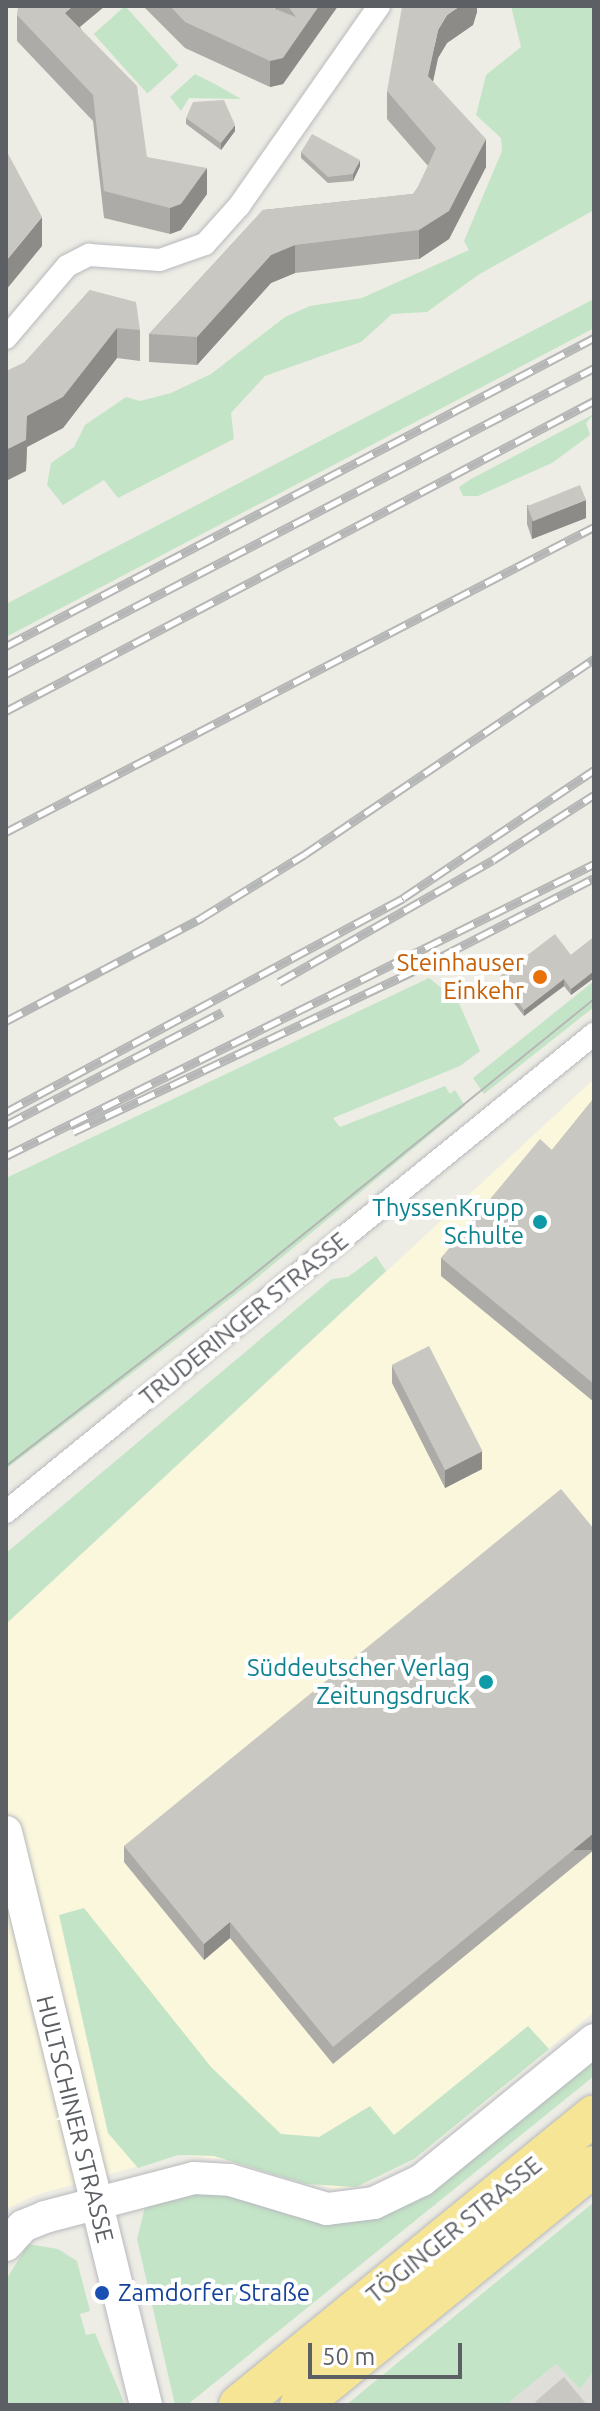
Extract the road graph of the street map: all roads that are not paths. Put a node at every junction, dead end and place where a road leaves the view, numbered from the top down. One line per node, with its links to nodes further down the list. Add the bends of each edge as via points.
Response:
1 (379, 6): 2 (street, via 239,206 205,244 160,260 89,255 67,266)
2 (6, 338)
3 (594, 1034): 4 (street, TRUDERINGER STRASSE)
4 (6, 1512)
5 (6, 1832): 9 (street, HULTSCHINER STRASSE)
6 (586, 2046): 9 (street, via 422,2180 374,2203 327,2209 213,2177)
7 (594, 2115): 12 (highway, TÖGINGER STRASSE)
8 (594, 2166): 13 (highway, TÖGINGER STRASSE)
9 (96, 2204): 10 (street, via 31,2222); 11 (street, HULTSCHINER STRASSE)
10 (6, 2245)
11 (146, 2405)
12 (239, 2405)
13 (300, 2405)

